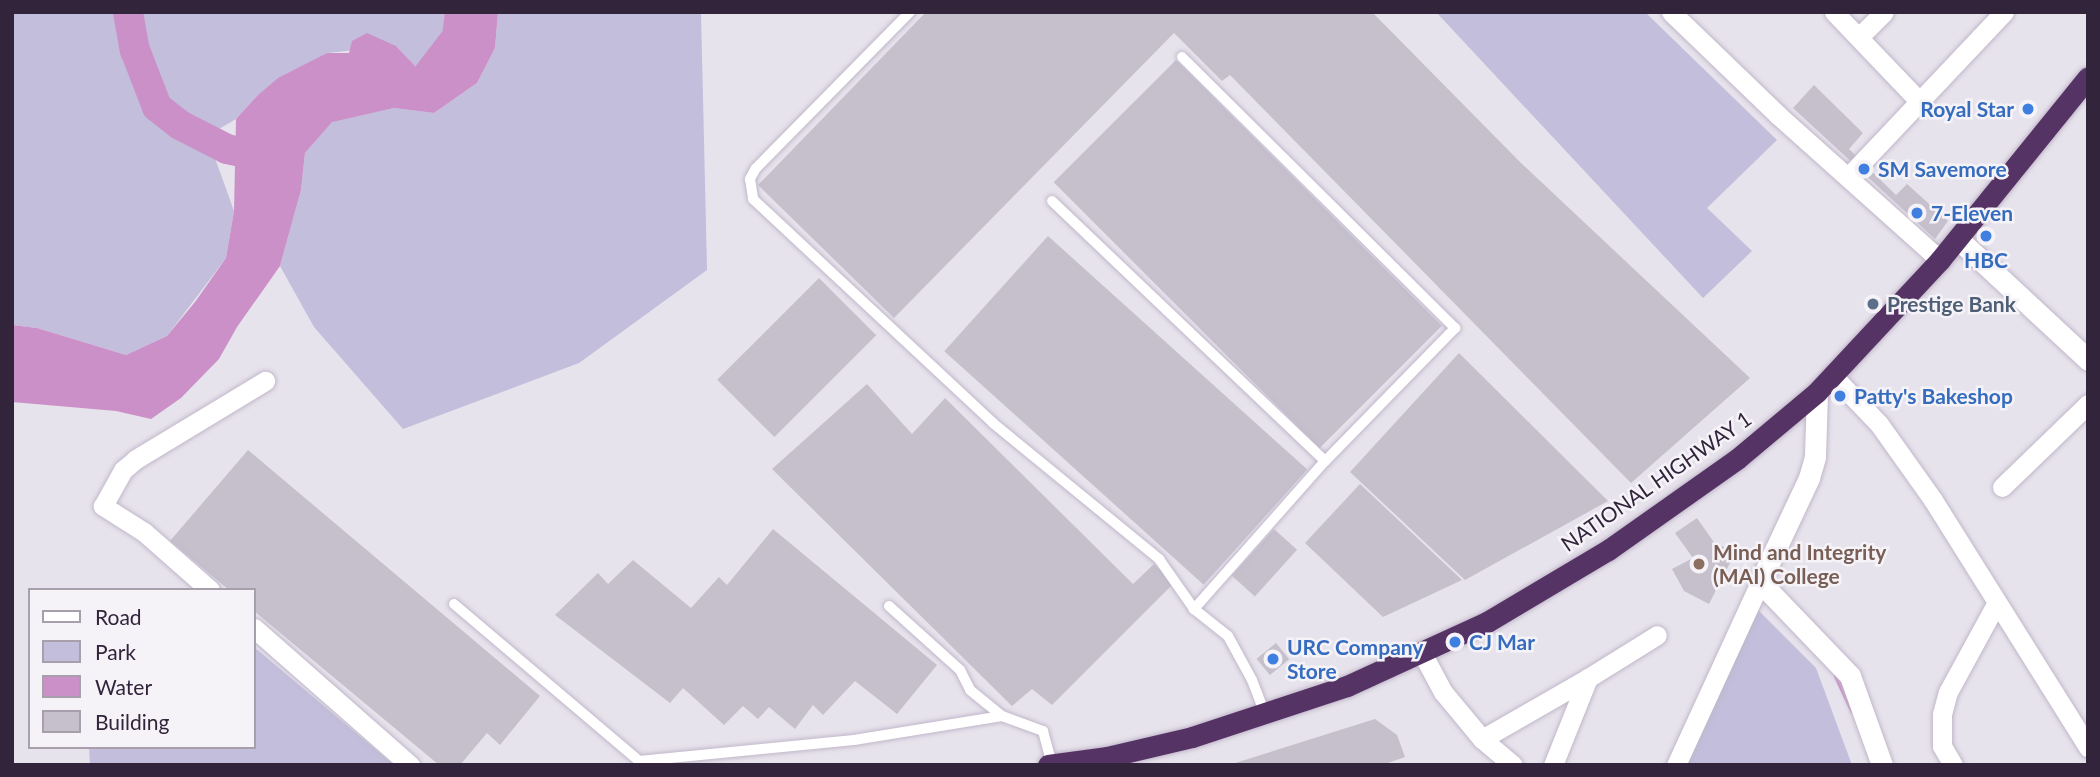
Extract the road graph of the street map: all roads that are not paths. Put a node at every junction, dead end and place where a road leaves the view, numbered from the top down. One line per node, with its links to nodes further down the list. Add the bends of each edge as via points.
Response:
1 (909, 12): 26 (lane, via 756,168 750,180 753,199 993,423 1159,559)
2 (1671, 12): 10 (street)
3 (1834, 12): 6 (street)
4 (1884, 12): 6 (street)
5 (2004, 12): 9 (street)
6 (1859, 37): 9 (street)
7 (1182, 57): 19 (lane, via 1455,328)
8 (2088, 77): 12 (highway, NATIONAL HIGHWAY 1)
9 (1920, 102): 10 (street)
10 (1848, 177): 13 (street)
11 (1052, 201): 19 (lane)
12 (1958, 239): 13 (highway, NATIONAL HIGHWAY 1); 14 (street)
13 (1940, 260): 15 (highway, NATIONAL HIGHWAY 1)
14 (2088, 360)
15 (1833, 376): 17 (highway, NATIONAL HIGHWAY 1); 23 (street, via 1879,424)
16 (265, 381): 22 (street, via 136,459 123,470 103,506 144,532)
17 (1817, 392): 21 (street, via 1815,457 1809,478); 29 (highway, NATIONAL HIGHWAY 1, via 1737,458 1608,550 1487,622)
18 (2088, 404): 20 (street)
19 (1325, 461): 26 (lane)
20 (2002, 487)
21 (1760, 582): 40 (street); 41 (street, via 1850,676)
22 (208, 588)
23 (1997, 602): 34 (street); 42 (street, via 1948,692 1942,714 1942,746)
24 (454, 604): 32 (lane, via 639,761 855,740)
25 (889, 606): 32 (lane, via 960,670 970,690)
26 (1194, 609): 31 (lane, via 1228,636)
27 (256, 630): 37 (street)
28 (1657, 635): 30 (street)
29 (1421, 651): 31 (highway, NATIONAL HIGHWAY 1, via 1347,686); 33 (street, via 1443,692)
30 (1588, 678): 33 (street); 39 (street)
31 (1266, 715): 35 (highway, NATIONAL HIGHWAY 1)
32 (1002, 716): 36 (lane, via 1043,731)
33 (1482, 739): 38 (street)
34 (2088, 747)
35 (1112, 761): 36 (highway, NATIONAL HIGHWAY 1)
36 (1050, 764)
37 (410, 765)
38 (1513, 765)
39 (1553, 765)
40 (1676, 765)
41 (1882, 765)
42 (1953, 765)

